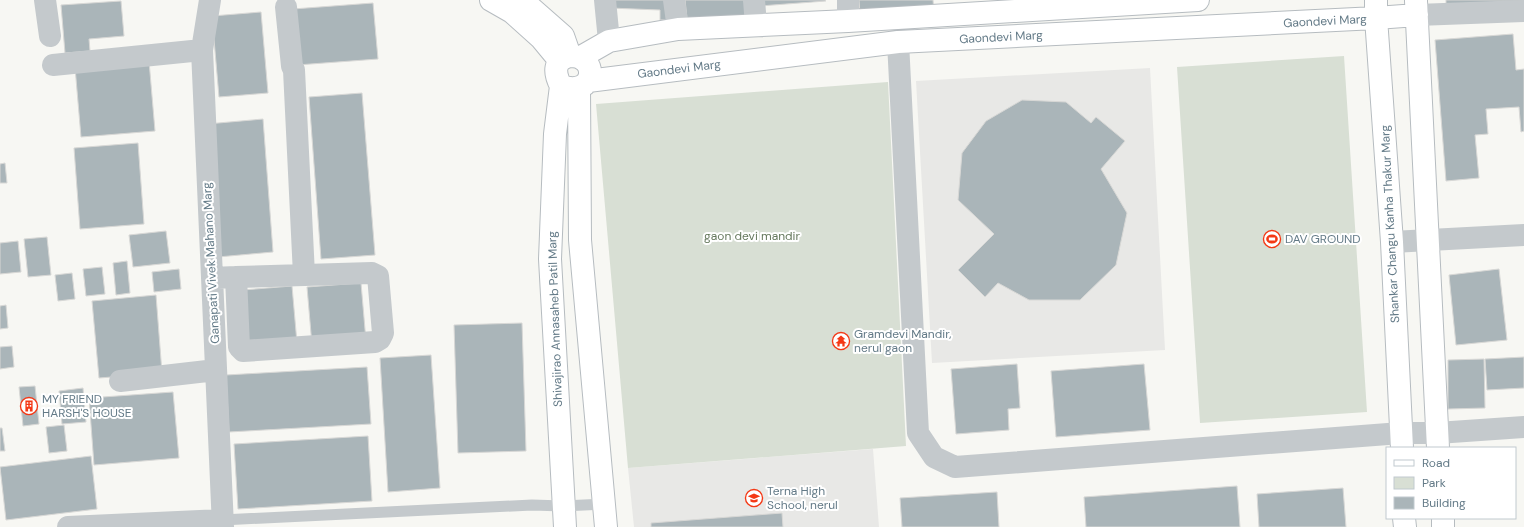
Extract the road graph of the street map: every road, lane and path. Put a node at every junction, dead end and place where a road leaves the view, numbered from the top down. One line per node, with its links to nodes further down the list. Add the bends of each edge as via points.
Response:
1 (45, 0): 17 (street)
2 (210, 0): 20 (street, Ganapati Vivek Mahano Marg)
3 (491, 0): 21 (street, via 512,12 541,38)
4 (522, 0): 21 (street, via 563,36)
5 (605, 0): 18 (street)
6 (674, 0): 16 (street)
7 (681, 0): 16 (street)
8 (754, 0): 15 (street)
9 (1198, 0): 13 (street, Gaondevi Marg)
10 (286, 7): 27 (street, via 294,70)
11 (1416, 7): 12 (street, Gaondevi Marg); 14 (street); 25 (street)
12 (1376, 9): 19 (street, Gaondevi Marg); 26 (street, Shankar Changu Kanha Thakur Marg)
13 (848, 10): 15 (street, Gaondevi Marg)
14 (1524, 11)
15 (756, 25): 16 (street, Gaondevi Marg)
16 (681, 28): 18 (street, Gaondevi Marg)
17 (50, 36)
18 (609, 41): 21 (street, Gaondevi Marg)
19 (898, 42): 23 (street, Gaondevi Marg); 34 (street, via 918,433 934,457 955,467)
20 (202, 50): 22 (street); 29 (street, Ganapati Vivek Mahano Marg)
21 (570, 58): 23 (street, via 556,72 556,77); 23 (street, via 588,65 590,76)
22 (53, 65)
23 (576, 85): 35 (street, via 580,240); 36 (street, Shivajirao Annasaheb Patil Marg, via 554,134 550,259)
24 (1524, 235): 25 (street)
25 (1429, 240): 26 (street); 33 (street)
26 (1392, 242): 34 (street, Shankar Changu Kanha Thakur Marg)
27 (304, 275): 28 (street); 28 (street, via 372,272 378,276 383,333 380,340 242,351 239,347)
28 (236, 277): 29 (street)
29 (212, 278): 30 (street, Ganapati Vivek Mahano Marg)
30 (216, 370): 31 (street); 37 (street, Ganapati Vivek Mahano Marg)
31 (120, 381)
32 (1524, 427): 33 (street)
33 (1438, 440): 34 (street)
34 (1401, 441)
35 (605, 504): 36 (lane); 39 (street)
36 (564, 516): 37 (lane, via 532,505)
37 (223, 524): 38 (street)
38 (68, 527)
39 (606, 527)

